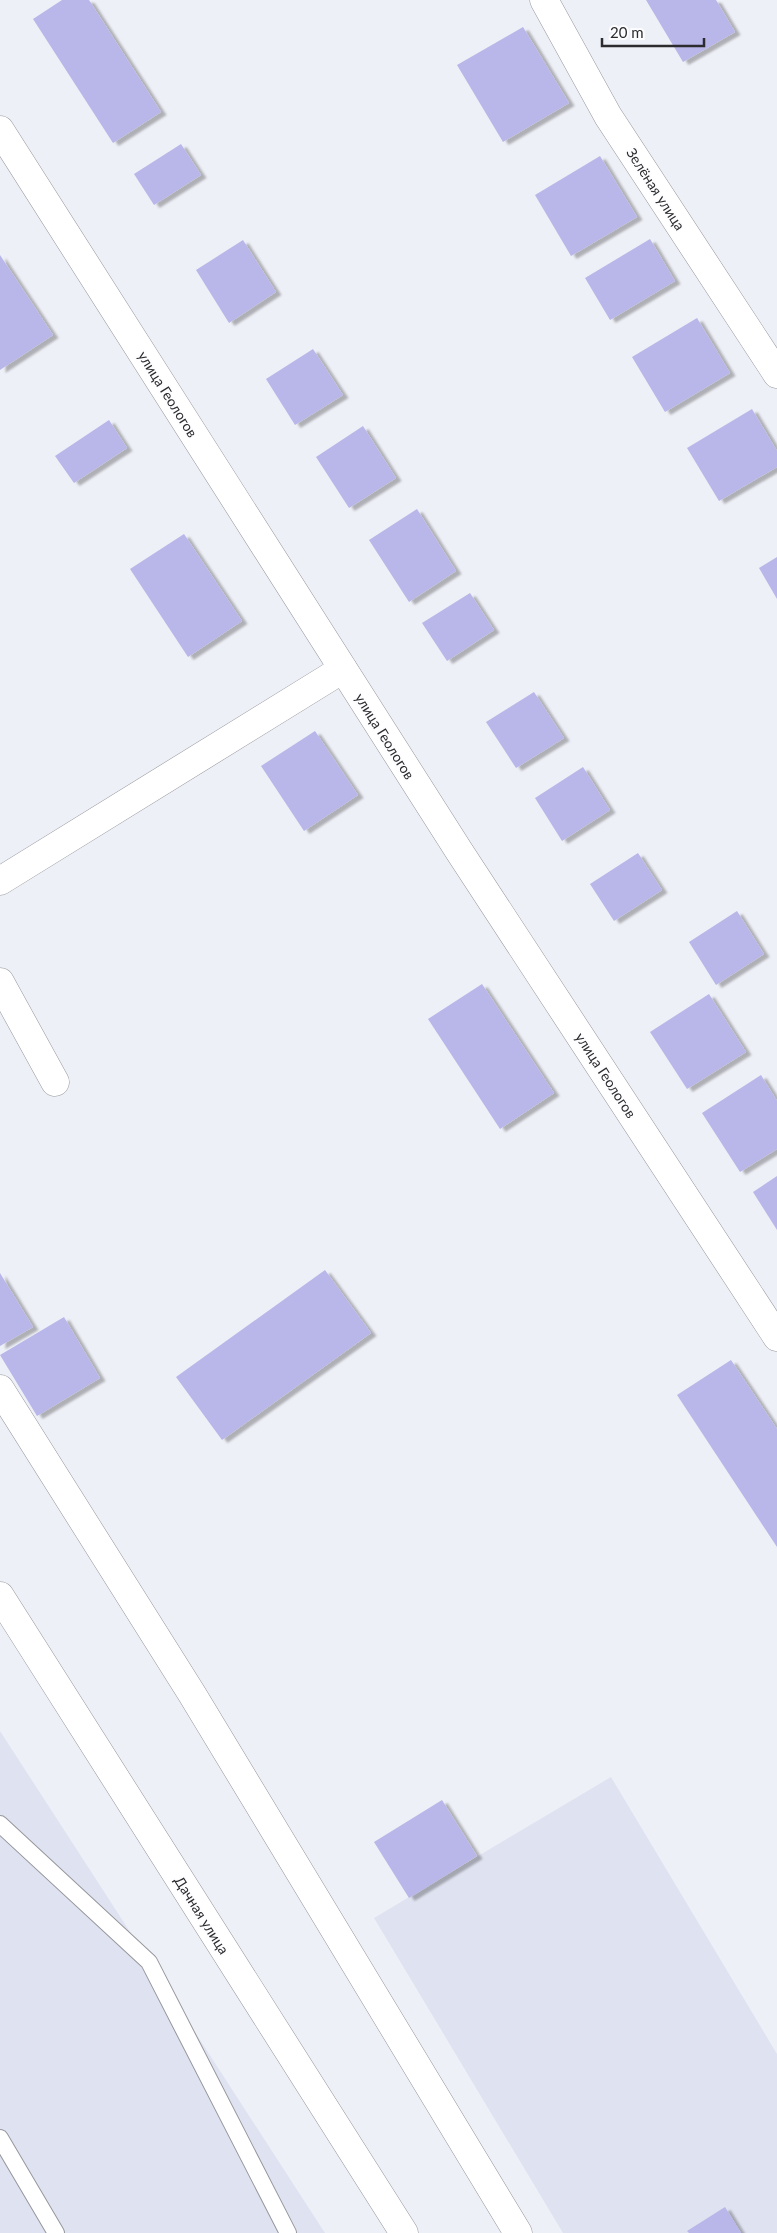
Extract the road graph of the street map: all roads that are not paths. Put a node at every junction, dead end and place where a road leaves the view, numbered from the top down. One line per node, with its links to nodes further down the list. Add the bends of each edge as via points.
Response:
1 (544, 0): 3 (street, Зелёная улица, via 608,116)
2 (0, 130): 4 (street, улица Геологов)
3 (777, 374)
4 (343, 669): 5 (street); 8 (street, улица Геологов)
5 (0, 881)
6 (0, 982): 7 (street)
7 (54, 1082)
8 (777, 1337)
9 (0, 1389): 16 (street, via 192,1694)
10 (0, 1596): 15 (street, Дачная улица)
11 (0, 1824): 14 (lane, via 149,1962)
12 (0, 2138): 13 (lane)
13 (56, 2233)
14 (288, 2233)
15 (404, 2233)
16 (518, 2233)

